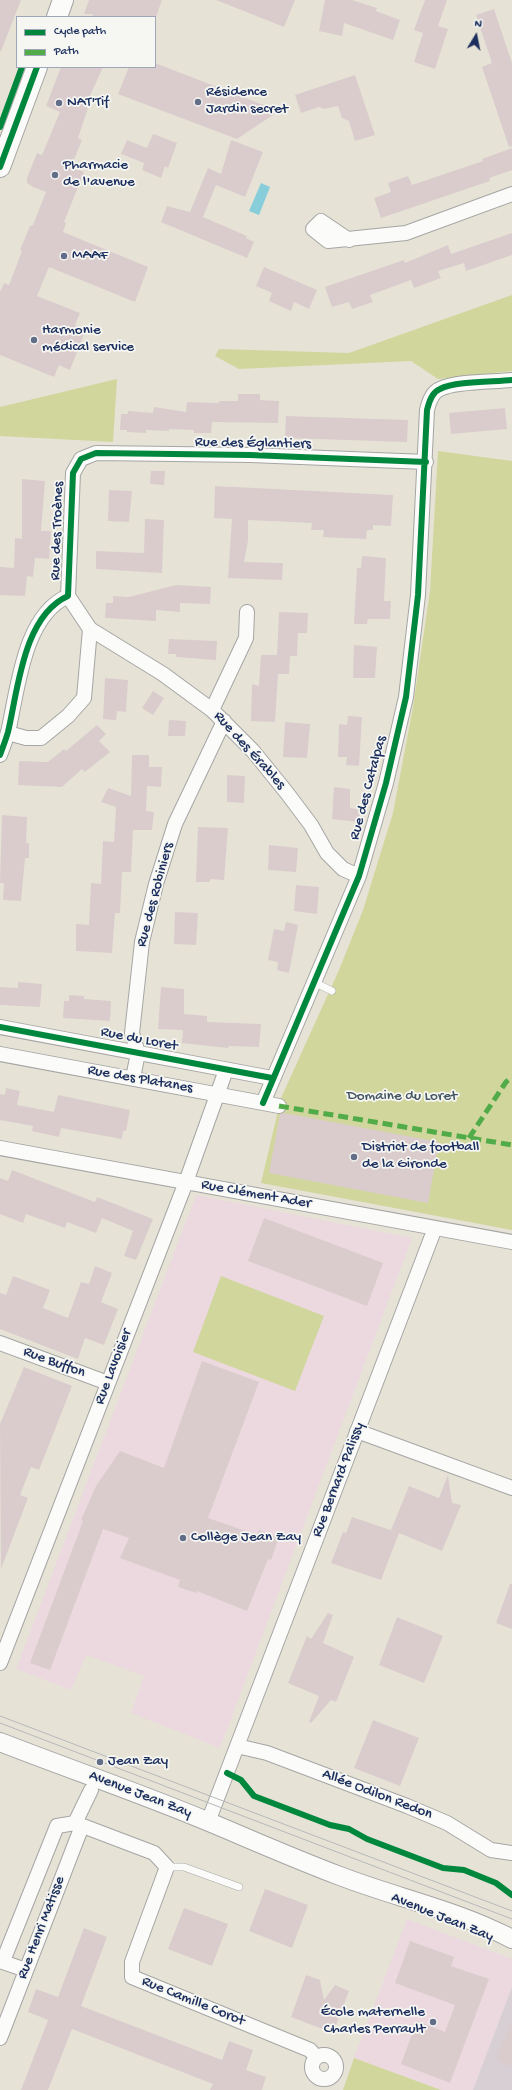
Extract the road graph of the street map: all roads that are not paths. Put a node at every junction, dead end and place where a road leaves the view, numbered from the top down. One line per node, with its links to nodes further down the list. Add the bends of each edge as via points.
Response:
1 (48, 0): 3 (main road)
2 (63, 0): 4 (main road)
3 (42, 16)
4 (56, 16)
5 (22, 68): 7 (main road)
6 (37, 68): 8 (main road)
7 (0, 127)
8 (0, 167)
9 (512, 194): 10 (street, via 406,233)
10 (349, 240)
11 (512, 380): 13 (street, Rue des Catalpas, via 439,389 431,397 427,410)
12 (81, 459): 13 (street, Rue des Églantiers, via 96,453 250,455); 14 (street, Rue des Troènes, via 73,473)
13 (426, 462): 21 (street, Rue des Catalpas, via 418,595 406,697 386,783)
14 (68, 596): 16 (street, Rue des Érables); 19 (street, Rue des Troènes, via 57,601 43,617 28,645 20,671)
15 (247, 612): 17 (street, via 246,638)
16 (90, 629): 17 (street, Rue des Érables, via 164,674); 19 (street, via 84,698 68,716 41,738 26,738)
17 (212, 710): 18 (street, Rue des Érables)
18 (224, 721): 21 (street, Rue des Érables, via 253,751 287,793 311,825 327,853 343,869); 25 (street, Rue des Robiniers, via 175,824 156,884 142,942 132,1033)
19 (8, 733): 20 (street, Rue des Troènes)
20 (0, 755)
21 (359, 876): 22 (street, Rue des Catalpas)
22 (314, 982): 23 (lane); 29 (street, Rue des Catalpas)
23 (332, 991)
24 (0, 1027): 25 (street, Rue du Loret)
25 (138, 1053): 27 (street, Rue du Loret); 28 (street, Rue des Robiniers)
26 (0, 1054): 28 (street, Rue des Platanes)
27 (226, 1070): 29 (street, Rue du Loret); 30 (street, Rue Lavoisier)
28 (133, 1078): 30 (street, Rue des Platanes)
29 (272, 1078): 31 (street, Rue des Catalpas)
30 (218, 1094): 31 (street, Rue des Platanes); 34 (street, Rue Lavoisier)
31 (263, 1103): 32 (street, Rue des Platanes)
32 (279, 1106)
33 (0, 1148): 34 (street, Rue Clément Ader)
34 (186, 1182): 35 (street, Rue Clément Ader); 38 (street, Rue Lavoisier)
35 (435, 1228): 36 (street, Rue Clément Ader); 39 (street, Rue Bernard Palissy)
36 (512, 1242)
37 (0, 1343): 38 (street, Rue Buffon)
38 (108, 1383): 41 (street, Rue Lavoisier)
39 (357, 1432): 40 (street); 43 (street, Rue Bernard Palissy)
40 (512, 1488)
41 (1, 1657)
42 (0, 1742): 46 (street, Avenue Jean Zay)
43 (237, 1746): 46 (street, Rue Bernard Palissy); 49 (street, Allée Odilon Redon, via 267,1753 407,1806 447,1823 491,1850)
44 (0, 1754): 45 (street, Avenue Jean Zay)
45 (91, 1790): 47 (street, Rue Henri Matisse); 48 (street, Avenue Jean Zay, via 216,1837)
46 (208, 1822): 48 (street, Avenue Jean Zay)
47 (78, 1825): 50 (street, via 154,1853); 55 (street, Rue Henri Matisse, via 57,1826); 56 (street, Rue Henri Matisse)
48 (278, 1853): 52 (street, Avenue Jean Zay)
49 (512, 1853)
50 (167, 1867): 51 (lane, via 184,1867); 58 (street, Rue Camille Corot, via 132,1962 132,1977 310,2050)
51 (240, 1887)
52 (373, 1889): 53 (street, Avenue Jean Zay, via 451,1912); 54 (street, Avenue Jean Zay, via 408,1907 486,1938)
53 (512, 1939)
54 (512, 1943)
55 (1, 1961): 56 (street)
56 (26, 1970): 57 (street, Rue Henri Matisse)
57 (0, 2038)
58 (316, 2057): 59 (street, via 312,2070); 59 (street, via 326,2054 334,2059 336,2064 331,2077)
59 (318, 2084)

